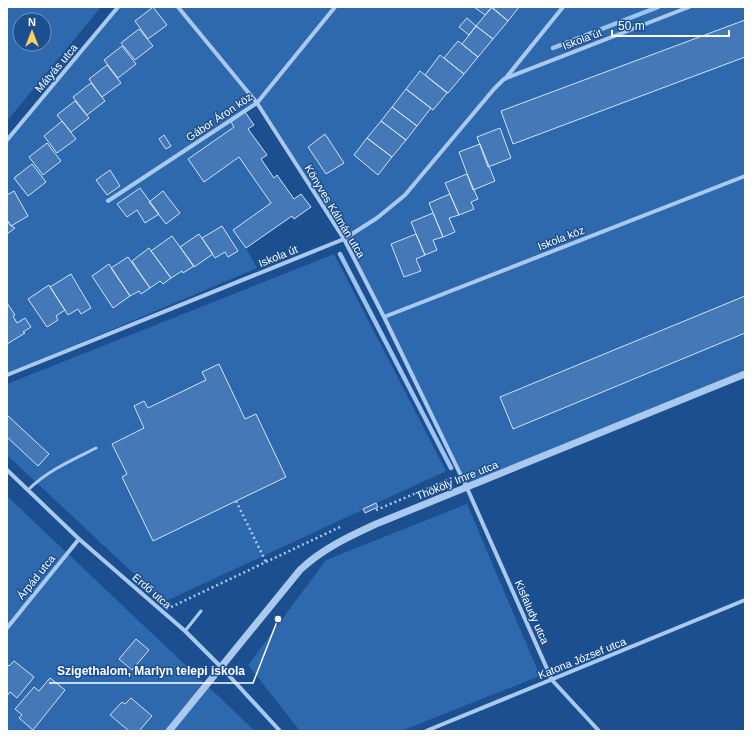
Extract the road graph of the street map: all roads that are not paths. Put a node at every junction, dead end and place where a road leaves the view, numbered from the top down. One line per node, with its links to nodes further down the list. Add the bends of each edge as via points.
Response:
1 (118, 7): 8 (street, Mátyás utca)
2 (178, 7): 7 (street, Könyves Kálmán utca)
3 (335, 7): 7 (street, Gábor Áron köz)
4 (563, 7): 6 (street, Iskola út)
5 (689, 7): 6 (street, Iskola út)
6 (504, 79): 11 (street, Iskola út, via 405,195 377,218)
7 (257, 103): 10 (street, Gábor Áron köz); 11 (street, Könyves Kálmán utca)
8 (7, 140)
9 (745, 176): 12 (street, Iskola köz)
10 (108, 201)
11 (344, 239): 12 (street, Könyves Kálmán utca); 14 (street, Iskola út)
12 (384, 317): 17 (street, Könyves Kálmán utca)
13 (745, 374): 17 (street, Thököly Imre utca)
14 (7, 375)
15 (96, 448): 18 (lane, via 58,467)
16 (7, 470): 18 (street, Erdő utca)
17 (467, 488): 24 (street, Thököly Imre utca, via 341,540 311,559 290,581); 25 (street, Kisfaludy utca)
18 (28, 490): 19 (street, Erdő utca)
19 (79, 539): 22 (street, Árpád utca); 23 (street, Erdő utca)
20 (745, 600): 25 (street, Katona József utca)
21 (202, 611): 23 (lane)
22 (7, 628)
23 (185, 631): 24 (street, Erdő utca)
24 (221, 667): 26 (street, Thököly Imre utca); 27 (street, Erdő utca)
25 (552, 680): 28 (street, Katona József utca); 29 (street, Kisfaludy utca)
26 (169, 731)
27 (280, 731)
28 (426, 731)
29 (599, 731)

